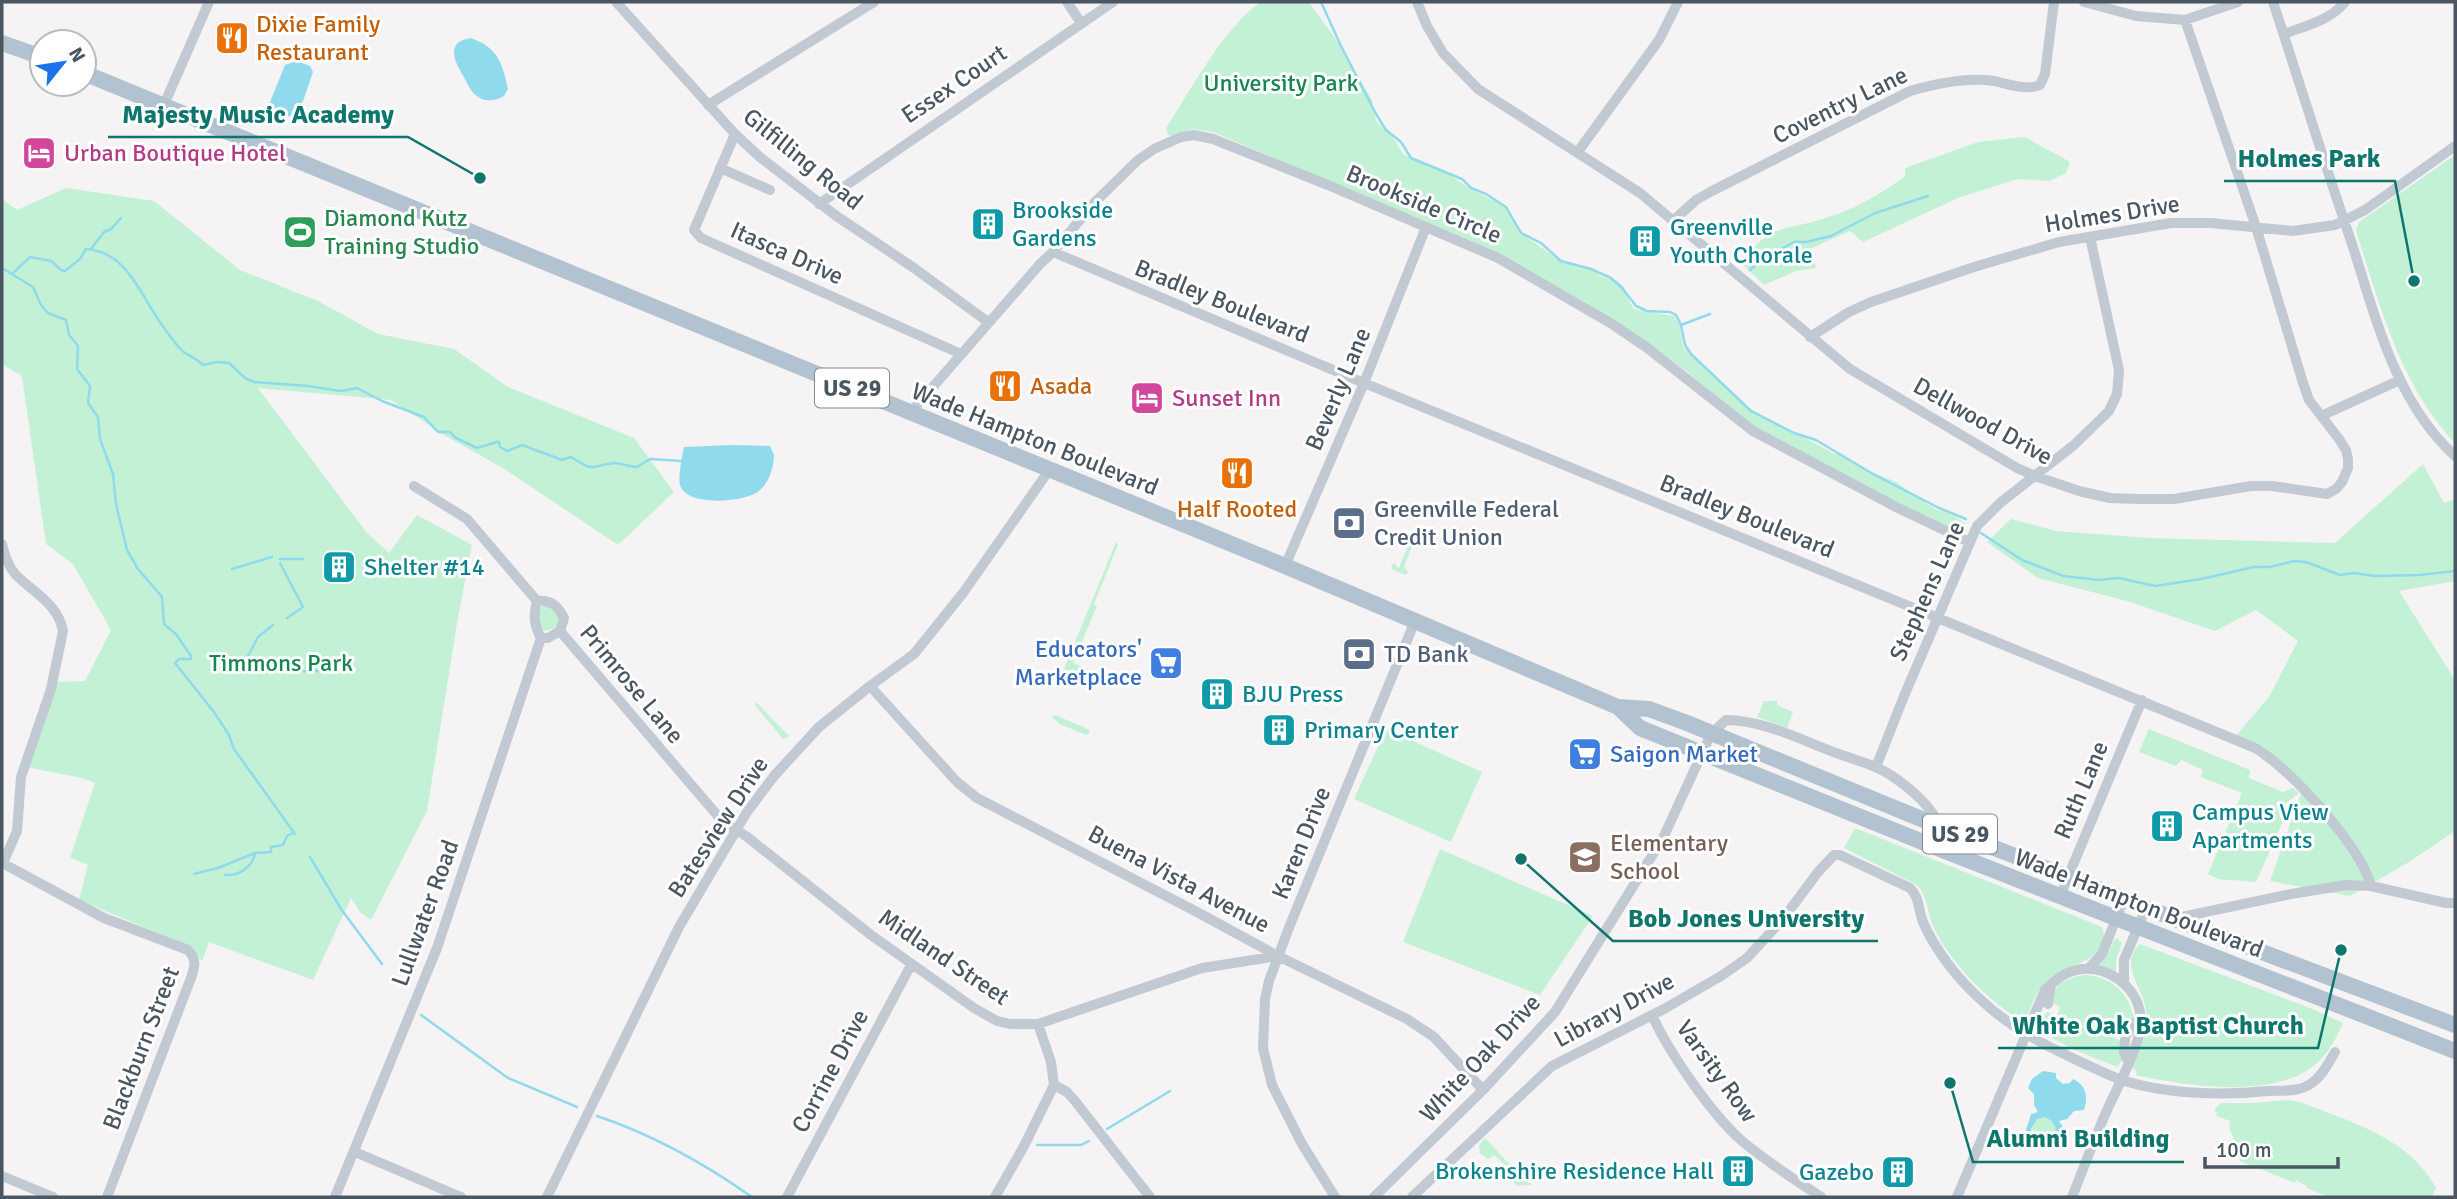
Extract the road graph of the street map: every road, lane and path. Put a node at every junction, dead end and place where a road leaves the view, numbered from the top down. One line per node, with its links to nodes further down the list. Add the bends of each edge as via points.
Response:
1 (209, 2): 20 (street)
2 (616, 2): 19 (street, Gilfilling Road)
3 (874, 2): 19 (street)
4 (1067, 2): 14 (street)
5 (1113, 2): 14 (street, Essex Court)
6 (1417, 2): 23 (street, Dellwood Drive, via 1436,42 1468,80)
7 (1678, 2): 23 (street, via 1659,40)
8 (2054, 2): 27 (street, Coventry Lane, via 2040,85 2029,88 1974,80 1910,91 1712,191)
9 (2084, 2): 13 (street, via 2136,16)
10 (2238, 2): 13 (street)
11 (2273, 2): 15 (street)
12 (2345, 2): 15 (street, via 2318,21)
13 (2185, 19): 30 (street, Dellwood Drive)
14 (1081, 23): 26 (street, Essex Court)
15 (2284, 34): 28 (street)
16 (2, 43): 17 (main road)
17 (28, 52)
18 (98, 79): 20 (main road, Wade Hampton Boulevard / US 29)
19 (708, 105): 21 (street, Gilfilling Road)
20 (163, 107): 38 (main road, Wade Hampton Boulevard / US 29)
21 (735, 134): 24 (street, Itasca Drive); 26 (street, Gilfilling Road)
22 (2455, 146): 28 (street, Holmes Drive)
23 (1577, 153): 27 (street, Dellwood Drive, via 1640,193)
24 (720, 169): 25 (street); 35 (street, Itasca Drive, via 694,230 701,238)
25 (770, 190)
26 (819, 204): 33 (street, Gilfilling Road)
27 (1673, 221): 34 (street, Dellwood Drive)
28 (2344, 222): 30 (street, Holmes Drive, via 2293,230); 36 (street)
29 (1426, 227): 32 (street, Brookside Circle, via 1194,135 1170,141 1139,160); 37 (street, Beverly Lane); 44 (street, Brookside Circle, via 1498,258 1612,324 1671,364 1753,431)
30 (2256, 227): 31 (street, Holmes Drive, via 2188,222); 39 (street, Dellwood Drive, via 2302,383)
31 (2090, 237): 34 (street, Holmes Drive, via 2023,251 1871,302); 42 (street, Stephens Lane, via 2117,356 2117,394 2098,424)
32 (1053, 252): 33 (street, Brookside Circle); 37 (street, Bradley Boulevard)
33 (988, 322): 35 (street, Brookside Circle)
34 (1810, 337): 42 (street, Dellwood Drive, via 1850,369)
35 (961, 354): 38 (street, Brookside Circle)
36 (2400, 380): 39 (street); 40 (street)
37 (1364, 383): 46 (street, Beverly Lane); 48 (street, Bradley Boulevard)
38 (911, 412): 41 (main road, Wade Hampton Boulevard / US 29)
39 (2321, 416): 42 (street, Dellwood Drive, via 2348,459 2342,482 2327,494 2251,486 2174,499 2110,498)
40 (2455, 456)
41 (1050, 469): 46 (main road, Wade Hampton Boulevard / US 29); 52 (street, Batesview Drive, via 941,622 914,654)
42 (2035, 476): 44 (street, Stephens Lane, via 1989,512)
43 (414, 486): 47 (street, Primrose Lane, via 467,519)
44 (1969, 542): 48 (street, Stephens Lane)
45 (2, 544): 61 (street, via 15,574 47,601 63,631 51,689 22,777 17,831)
46 (1285, 566): 49 (main road, Wade Hampton Boulevard / US 29)
47 (537, 601): 50 (street, Primrose Lane, via 549,601 560,611 564,623); 51 (street, Lullwater Road, via 534,613)
48 (1937, 617): 53 (street, Bradley Boulevard); 57 (street, Stephens Lane)
49 (1415, 621): 54 (main road, Wade Hampton Boulevard / US 29); 72 (street, Karen Drive)
50 (560, 631): 51 (street); 59 (street, Primrose Lane)
51 (541, 638): 90 (street, Lullwater Road, via 438,948)
52 (870, 685): 59 (street, Batesview Drive, via 792,754); 72 (street, Buena Vista Avenue, via 957,782 977,798)
53 (2142, 700): 62 (street, Ruth Lane); 63 (street, Bradley Boulevard, via 2273,760 2355,853)
54 (1618, 707): 55 (main road, Wade Hampton Boulevard / US 29, via 1649,709); 56 (main road, Wade Hampton Boulevard / US 29, via 1640,727)
55 (1711, 734): 56 (street); 57 (street, via 1726,720 1736,720); 58 (main road, Wade Hampton Boulevard / US 29)
56 (1702, 752): 60 (main road, Wade Hampton Boulevard / US 29); 89 (street, White Oak Drive, via 1663,838 1579,975 1546,1023)
57 (1875, 767): 58 (street, via 1924,803)
58 (1941, 827): 60 (street); 62 (main road, Wade Hampton Boulevard / US 29)
59 (735, 831): 74 (street, Midland Street); 96 (street, Batesview Drive, via 679,927)
60 (1935, 847): 64 (main road, Wade Hampton Boulevard / US 29)
61 (2, 863): 93 (street, Blackburn Street, via 83,908 188,950 195,965)
62 (2068, 877): 64 (street, Ruth Lane); 65 (main road, Wade Hampton Boulevard / US 29)
63 (2371, 886): 66 (street); 69 (street, via 2322,888)
64 (2060, 896): 68 (main road, Wade Hampton Boulevard / US 29)
65 (2124, 899): 67 (main road, Wade Hampton Boulevard / US 29); 68 (street)
66 (2455, 903)
67 (2146, 908): 69 (main road, Wade Hampton Boulevard / US 29); 70 (street)
68 (2116, 918): 70 (main road, Wade Hampton Boulevard / US 29); 75 (street, via 2102,954)
69 (2174, 919): 71 (main road, Wade Hampton Boulevard / US 29)
70 (2138, 927): 73 (main road, Wade Hampton Boulevard / US 29); 76 (street, via 2124,960)
71 (2230, 940): 73 (main road); 82 (main road, Wade Hampton Boulevard / US 29)
72 (1279, 956): 81 (street, Midland Street, via 1202,968); 89 (street, Buena Vista Avenue, via 1422,1028); 100 (street, Karen Drive, via 1265,999 1264,1058 1283,1111)
73 (2223, 961): 84 (main road, Wade Hampton Boulevard / US 29)
74 (911, 965): 81 (street, Midland Street, via 986,1016 1010,1024); 97 (street, Corrine Drive)
75 (2089, 968): 76 (street); 77 (street, via 2072,970)
76 (2124, 981): 80 (street, via 2134,994)
77 (2051, 984): 79 (street); 79 (street, via 2047,1007)
78 (1652, 1015): 83 (street, Library Drive, via 1747,958 1830,857 1840,855 1910,888 1923,921 1956,973 1979,999); 102 (street, Library Drive, via 1552,1066); 103 (street, Varsity Row, via 1726,1125)
79 (2034, 1015): 83 (street)
80 (2140, 1017): 86 (street); 86 (street, via 2127,1037 2124,1052)
81 (1038, 1024): 88 (street)
82 (2455, 1025)
83 (2026, 1035): 87 (street); 104 (street)
84 (2455, 1051)
85 (2335, 1052): 87 (street, via 2314,1082 2301,1090 2202,1093)
86 (2128, 1061): 87 (street)
87 (2121, 1079): 105 (street)
88 (1054, 1085): 98 (street); 99 (street, via 1075,1101)
89 (1483, 1090): 101 (street, White Oak Drive)
90 (355, 1152): 94 (street, Lullwater Road); 95 (street)
91 (2, 1176): 92 (street)
92 (52, 1197)
93 (107, 1197)
94 (335, 1197)
95 (461, 1197)
96 (547, 1197)
97 (787, 1197)
98 (995, 1197)
99 (1150, 1197)
100 (1335, 1197)
101 (1374, 1197)
102 (1412, 1197)
103 (1821, 1197)
104 (1958, 1197)
105 (2072, 1197)

